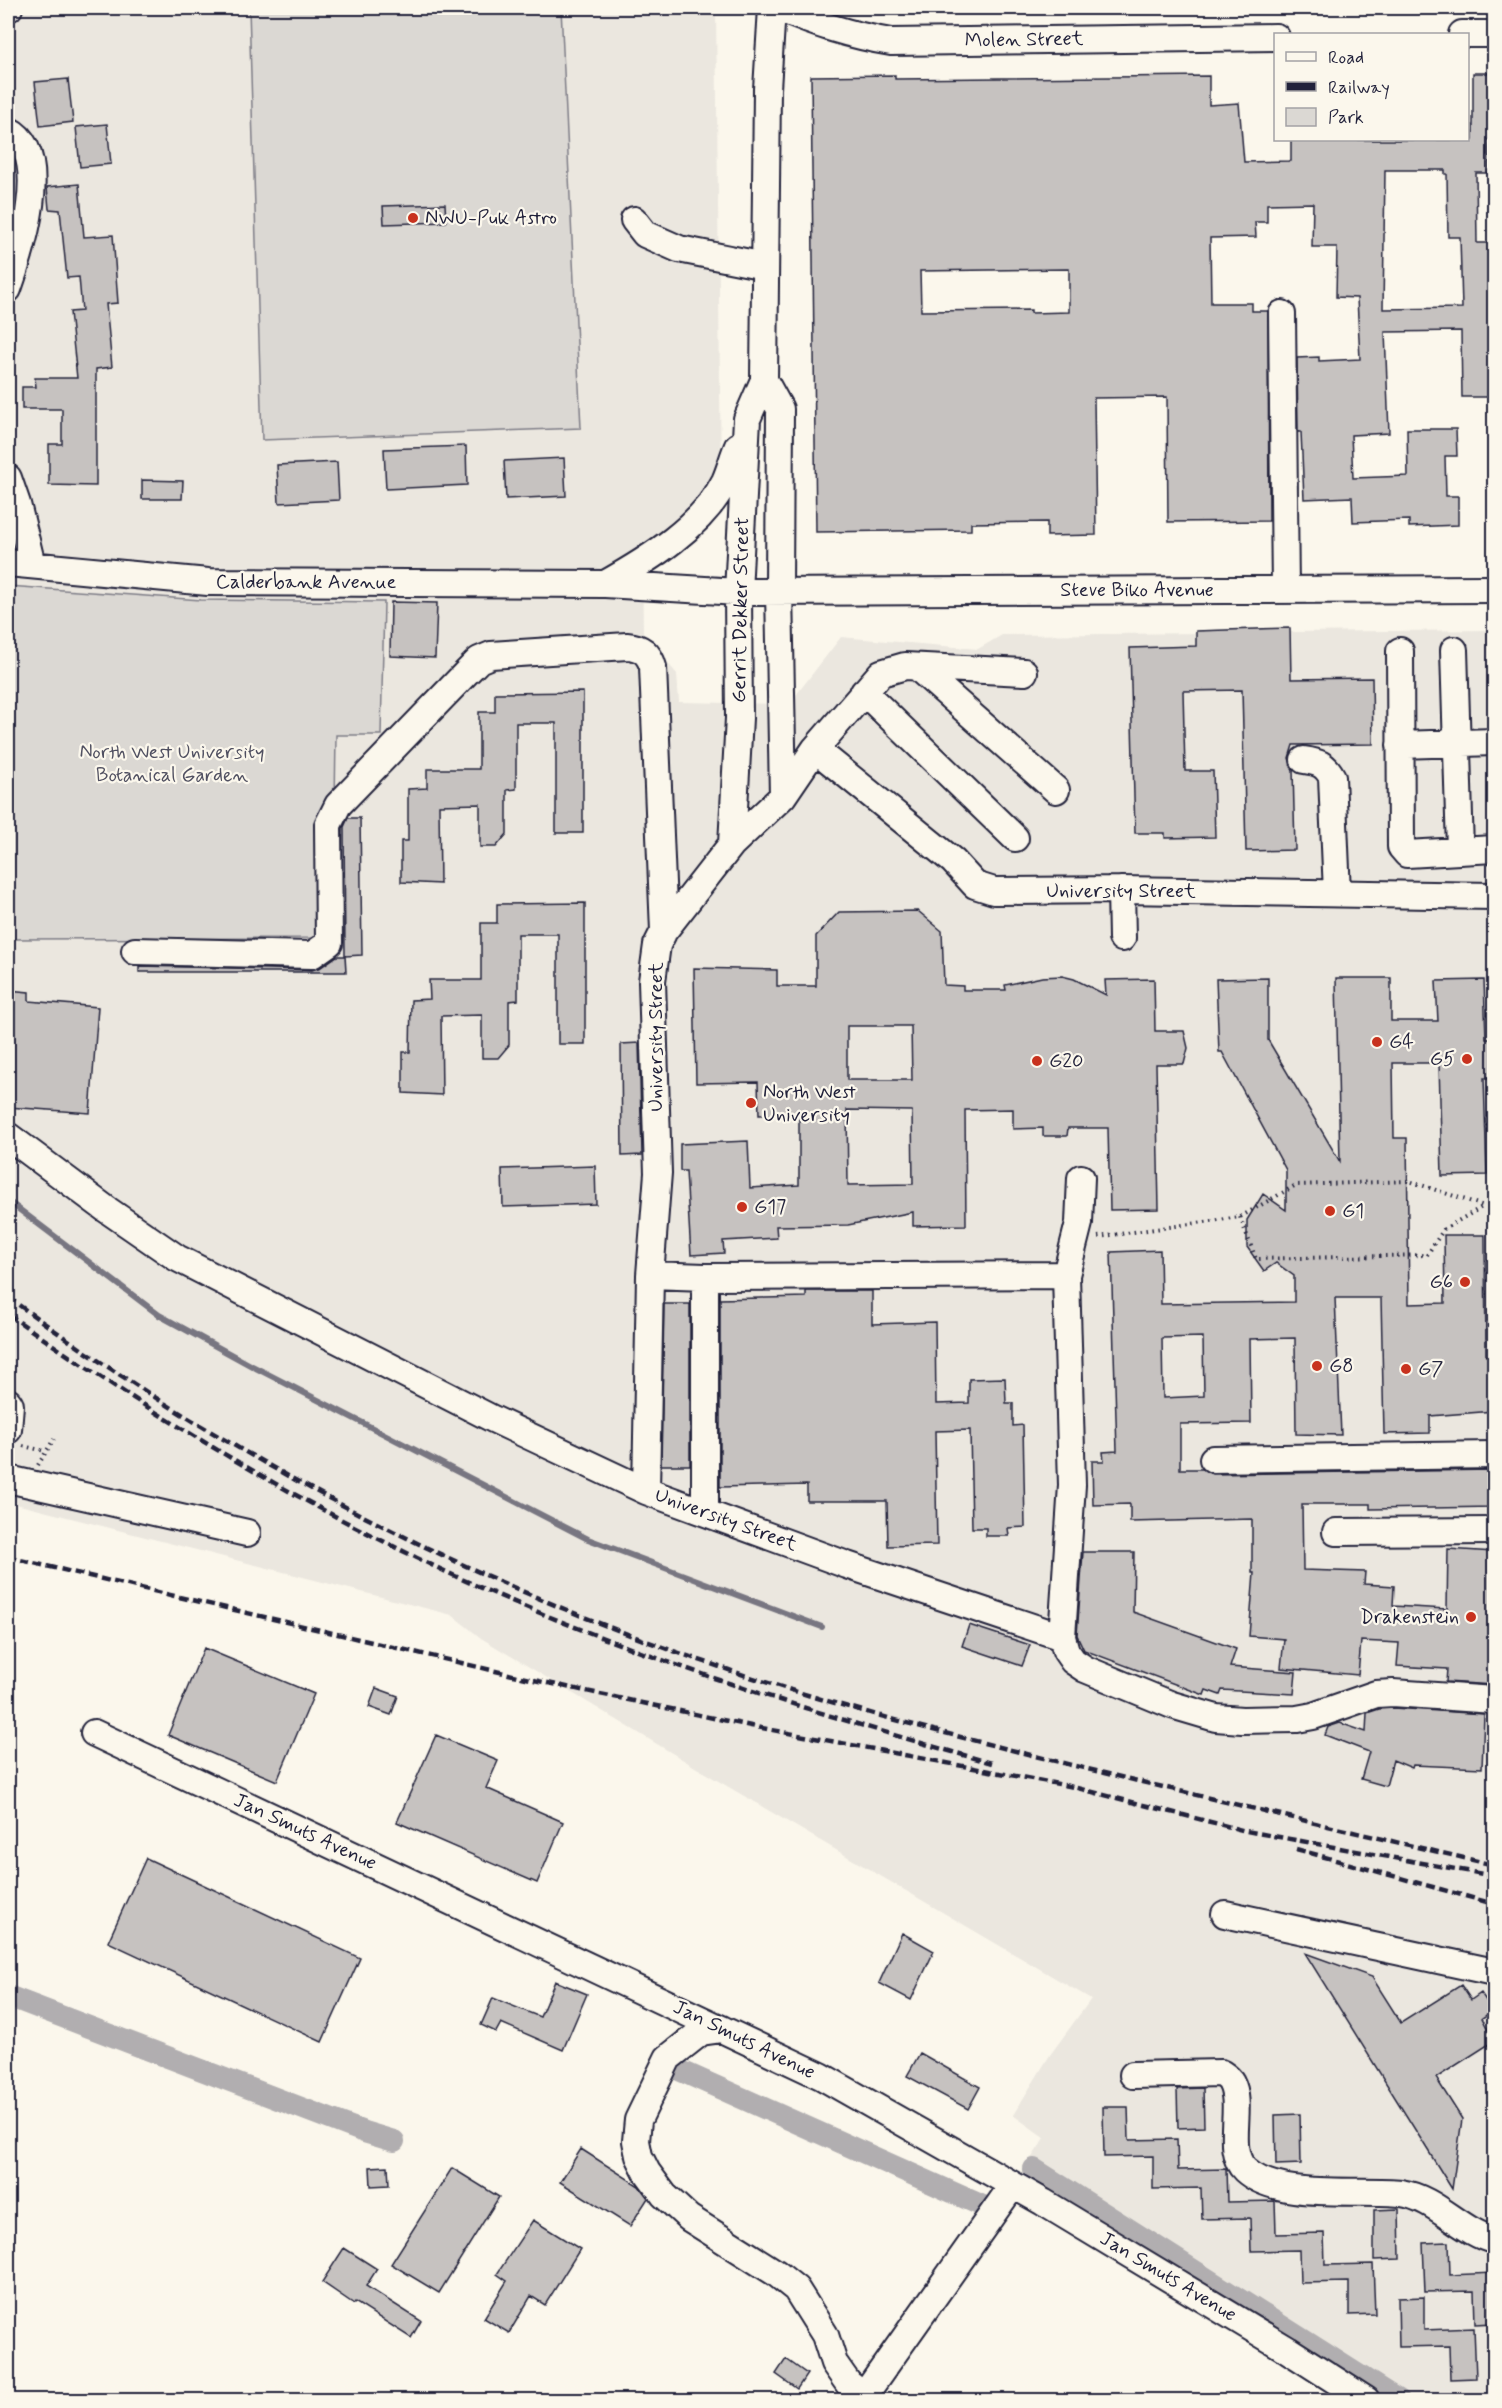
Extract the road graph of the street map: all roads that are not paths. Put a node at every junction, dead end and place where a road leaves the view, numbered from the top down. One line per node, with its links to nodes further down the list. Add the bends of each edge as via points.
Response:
1 (772, 8): 8 (street, Gerrit Dekker Street)
2 (778, 8): 5 (street, Molen Street, via 826,28 891,42)
3 (1469, 34): 4 (street)
4 (1494, 34)
5 (1274, 37)
6 (8, 130): 9 (street, via 25,147 31,172 29,219)
7 (634, 220): 8 (street, via 645,234 679,249)
8 (765, 266): 11 (street, Gerrit Dekker Street)
9 (8, 289)
10 (1282, 314): 17 (street)
11 (764, 380): 12 (street, Gerrit Dekker Street); 18 (street, Gerrit Dekker Street, via 780,409)
12 (747, 419): 15 (street, Calderbank Avenue, via 725,482 703,514 642,563); 19 (street, Gerrit Dekker Street)
13 (8, 478): 14 (street, via 17,504)
14 (20, 564): 15 (street, Calderbank Avenue, via 208,582)
15 (605, 584): 19 (street, Calderbank Avenue)
16 (1494, 589): 17 (street, Steve Biko Avenue)
17 (1285, 590): 18 (street, Steve Biko Avenue)
18 (779, 591): 19 (street, Calderbank Avenue); 31 (street, Gerrit Dekker Street)
19 (738, 592): 33 (street, Gerrit Dekker Street, via 739,718)
20 (1454, 650): 25 (street)
21 (1400, 651): 27 (street)
22 (916, 667): 23 (street); 24 (street, via 881,673); 30 (street)
23 (1024, 672)
24 (864, 692): 28 (street); 32 (street)
25 (1457, 742): 26 (street); 27 (street); 35 (street)
26 (1494, 742)
27 (1400, 745): 35 (street, via 1401,847 1407,854)
28 (815, 749): 31 (street, University Street); 36 (street, University Street, via 953,861 975,885 994,891)
29 (1304, 760): 37 (street, via 1327,768 1332,777)
30 (1056, 790)
31 (783, 796): 33 (street, University Street)
32 (1015, 838)
33 (732, 844): 39 (street, University Street)
34 (1494, 849): 35 (street)
35 (1460, 850)
36 (1121, 890): 37 (street, University Street); 40 (street)
37 (1337, 893): 38 (street, University Street)
38 (1494, 896)
39 (664, 931): 41 (street, via 653,667 646,653 637,646 627,646 491,655 479,660 338,805 328,825 329,943 321,950 312,955); 44 (street, University Street, via 657,945 652,981 658,1173)
40 (1122, 938)
41 (135, 951)
42 (8, 1136): 52 (street, via 177,1258 493,1419)
43 (1081, 1178): 45 (street, via 1079,1223)
44 (650, 1275): 46 (street); 52 (street, University Street)
45 (1066, 1275): 46 (street); 57 (street, via 1072,1485)
46 (705, 1277): 53 (street)
47 (8, 1402): 48 (street)
48 (12, 1437)
49 (1494, 1455): 50 (street)
50 (1213, 1459)
51 (8, 1479): 56 (street)
52 (646, 1491): 53 (street, University Street)
53 (705, 1511): 57 (street, University Street, via 847,1565)
54 (1494, 1531): 55 (street)
55 (1336, 1532)
56 (247, 1533)
57 (1062, 1637): 58 (street, via 1073,1661 1085,1669 1172,1705 1216,1718 1297,1719 1376,1694)
58 (1494, 1700)
59 (94, 1733): 62 (street, Jan Smuts Avenue)
60 (1225, 1914): 61 (street)
61 (1494, 1972)
62 (722, 2029): 64 (street, Jan Smuts Avenue, via 821,2076); 66 (street, via 701,2032 668,2058 638,2120 639,2156 664,2195 689,2218 796,2289 825,2335 834,2363)
63 (1133, 2075): 65 (street, via 1221,2073 1230,2081 1234,2093 1238,2160 1258,2177 1289,2190 1403,2193 1481,2237)
64 (1013, 2185): 66 (street); 67 (street, Jan Smuts Avenue)
65 (1494, 2240)
66 (863, 2398)
67 (1366, 2400)

